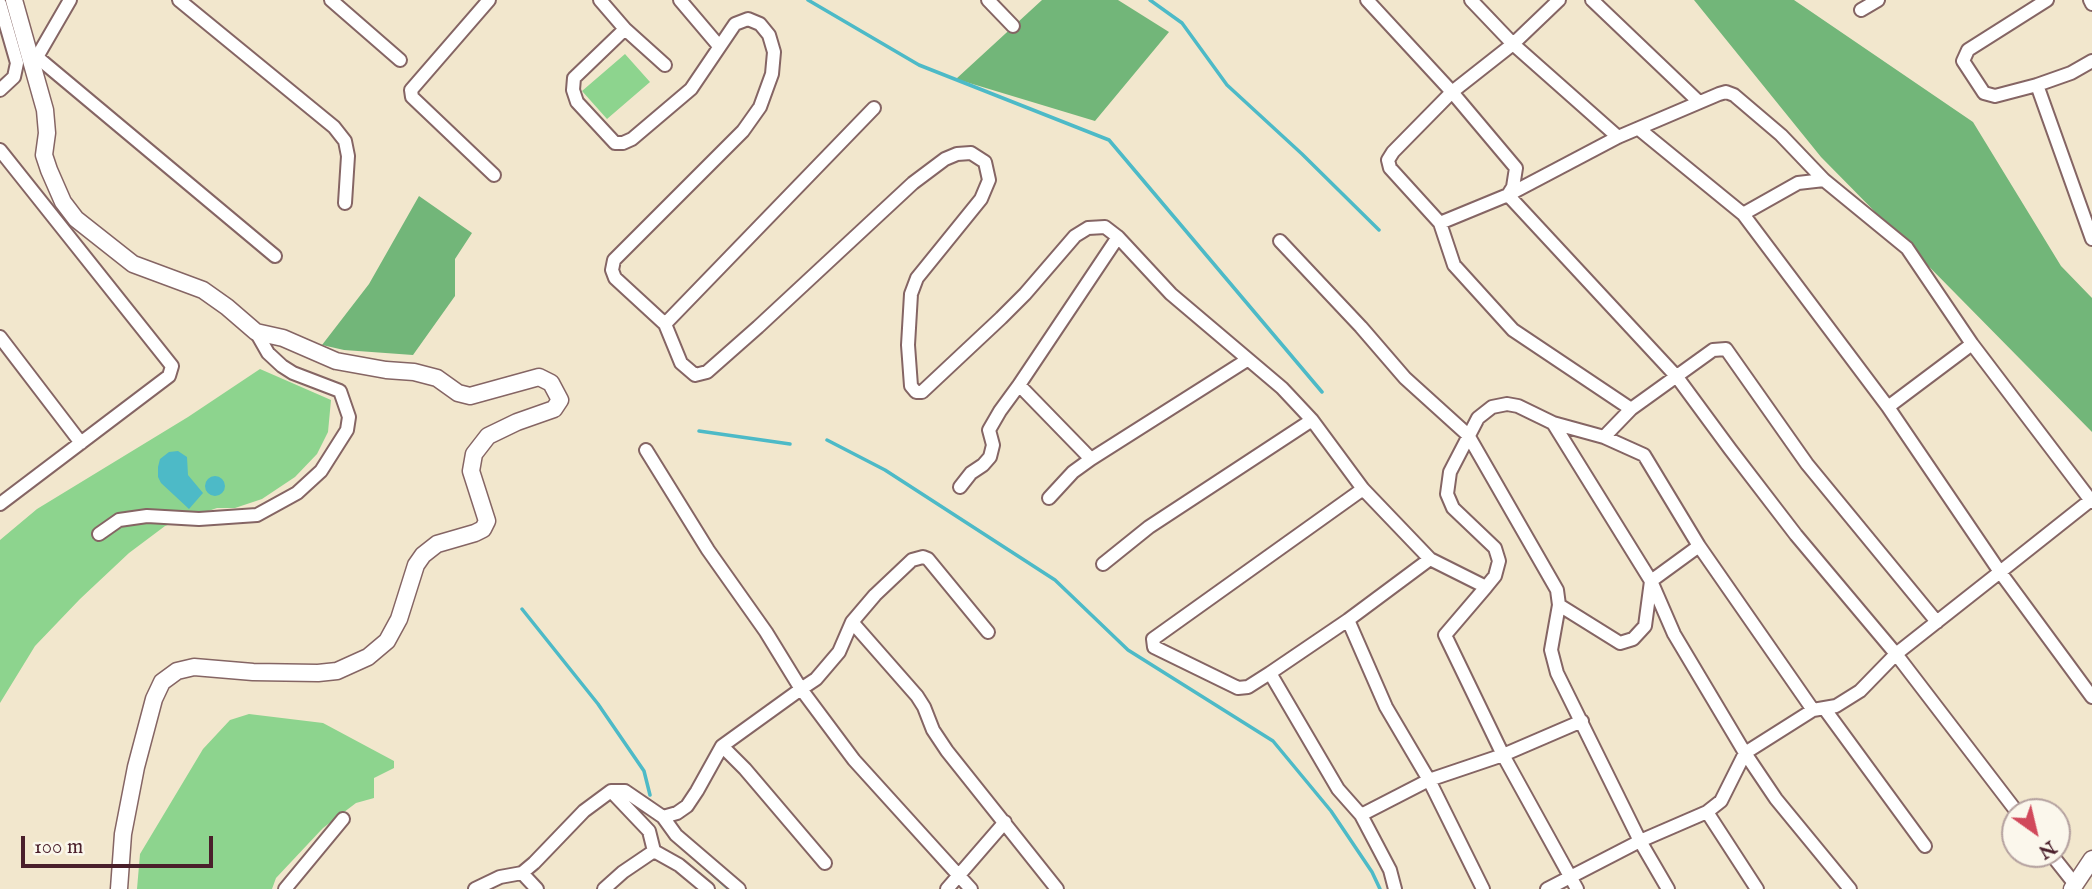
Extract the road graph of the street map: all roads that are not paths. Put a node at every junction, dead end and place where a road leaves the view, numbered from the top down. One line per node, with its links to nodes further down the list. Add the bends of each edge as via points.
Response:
1 (14, 0): 23 (street)
2 (70, 0): 23 (street)
3 (179, 0): 40 (street, via 334,127 345,141 348,156)
4 (331, 0): 21 (street)
5 (600, 0): 18 (street)
6 (680, 0): 20 (street)
7 (988, 0): 17 (street)
8 (1367, 0): 29 (street)
9 (1471, 0): 19 (street)
10 (1559, 0): 19 (street)
11 (1592, 0): 30 (street)
12 (1878, 0): 16 (street)
13 (2047, 0): 27 (street, via 1968,50 1963,61 1984,93 1995,96)
14 (483, 2): 35 (street, via 411,90 412,97)
15 (0, 4): 28 (street, via 17,63 14,77)
16 (1861, 10)
17 (1013, 26)
18 (625, 29): 20 (street, via 574,78 577,102 615,143 632,139 691,89); 24 (street)
19 (1513, 44): 29 (street); 33 (street)
20 (719, 46): 47 (street, via 735,24 748,19 769,35 774,52 772,74 760,107 743,131 614,260 612,270)
21 (400, 60)
22 (2092, 61): 26 (street)
23 (33, 62): 46 (street); 48 (street, via 46,120 44,155 63,202 76,219 133,264 203,290)
24 (664, 65)
25 (2092, 67): 26 (street)
26 (2071, 73): 27 (street)
27 (2037, 85): 39 (street)
28 (0, 90)
29 (1451, 92): 38 (street, via 1516,167); 42 (street, via 1388,160 1390,168)
30 (1699, 102): 32 (street); 36 (street, via 1726,92 1734,95)
31 (874, 108): 47 (street)
32 (1639, 128): 33 (street); 41 (street)
33 (1618, 137): 38 (street)
34 (0, 150): 60 (street, via 172,366 169,376)
35 (494, 176)
36 (1824, 180): 41 (street, via 1798,183); 50 (street, via 1907,248)
37 (2092, 194): 39 (street)
38 (1508, 195): 42 (street); 52 (street)
39 (2077, 199): 44 (street)
40 (345, 203)
41 (1743, 214): 54 (street)
42 (1440, 223): 55 (street, via 1454,265 1513,330)
43 (1118, 237): 47 (street, via 1105,227 1088,228 1075,236 1025,294 922,392 911,386 911,294 917,278 981,198 989,180 985,162 971,153 945,159 913,183 707,372 695,375 681,363); 51 (street, via 1171,294); 53 (street)
44 (2092, 239)
45 (1280, 241): 58 (street, via 1405,378)
46 (275, 256)
47 (665, 324)
48 (256, 332): 68 (street, via 282,366 340,391 349,417 347,430 321,471 297,493 257,514 199,519 147,516 119,520); 104 (street, via 283,338 336,361 437,377 470,396 539,377 551,383 560,400 554,409 488,436 474,454 471,471 487,521 475,533 437,544 423,555 415,565 399,619 387,641 368,657 337,671 318,673 194,667 177,671 163,682 154,699 134,779)
49 (0, 337): 60 (street)
50 (1972, 344): 54 (street); 66 (street)
51 (1247, 360): 56 (street, via 1282,388); 62 (street)
52 (1678, 377): 55 (street); 78 (street, via 1713,350 1726,349 1807,464); 80 (street, via 1796,535)
53 (1019, 385): 62 (street); 63 (street, via 989,430 990,457)
54 (1888, 407): 72 (street)
55 (1631, 409): 59 (street)
56 (1311, 420): 64 (street); 71 (street, via 1149,527)
57 (1553, 423): 58 (street, via 1507,404 1492,407 1478,418); 59 (street); 73 (street)
58 (1468, 435): 74 (street, via 1450,472 1447,494 1453,508 1495,548 1499,561); 75 (street, via 1557,590)
59 (1604, 437): 69 (street, via 1644,455)
60 (81, 443): 67 (street)
61 (646, 450): 82 (street)
62 (1091, 459): 65 (street)
63 (960, 486)
64 (1363, 489): 70 (street); 81 (street, via 1153,639 1154,647 1238,688)
65 (1049, 498)
66 (2091, 500): 72 (street)
67 (0, 504)
68 (99, 534)
69 (1699, 546): 73 (street); 84 (street)
70 (1430, 559): 74 (street); 76 (street)
71 (1103, 564)
72 (2000, 572): 78 (street); 83 (street)
73 (1651, 581): 75 (street, via 1645,626 1633,639 1620,643); 87 (street, via 1674,634)
74 (1486, 587): 88 (street, via 1445,635)
75 (1559, 605): 85 (street, via 1551,650 1557,673)
76 (1348, 620): 81 (street); 89 (street, via 1386,707)
77 (852, 622): 79 (street, via 912,560 923,557); 82 (street, via 839,652); 96 (street, via 917,696 947,751)
78 (1937, 622): 80 (street)
79 (988, 632)
80 (1896, 654): 84 (street, via 1860,691 1836,706); 91 (street)
81 (1270, 673): 93 (street, via 1338,789)
82 (801, 689): 86 (street); 102 (street, via 854,760)
83 (2092, 697)
84 (1819, 709): 87 (street); 98 (street)
85 (1582, 722): 88 (street); 97 (street)
86 (722, 746): 94 (street, via 687,806); 100 (street)
87 (1745, 752): 92 (street, via 1730,787); 120 (street, via 1776,799)
88 (1503, 755): 89 (street); 103 (street)
89 (1429, 780): 93 (street); 115 (street)
90 (611, 791): 94 (street, via 625,791); 99 (street, via 649,831); 101 (street, via 584,811)
91 (2006, 798)
92 (1707, 812): 97 (street); 119 (street)
93 (1361, 815): 114 (street)
94 (663, 817): 110 (street, via 676,835)
95 (343, 819): 105 (street)
96 (1005, 822): 102 (street); 113 (street)
97 (1640, 841): 103 (street); 118 (street)
98 (1925, 846)
99 (654, 851): 108 (street); 109 (street)
100 (825, 863)
101 (522, 873): 106 (street); 107 (street)
102 (959, 876): 111 (street); 112 (street)
103 (1570, 876): 116 (street); 117 (street)
104 (119, 889)
105 (285, 889)
106 (475, 889)
107 (537, 889)
108 (604, 889)
109 (707, 889)
110 (739, 889)
111 (947, 889)
112 (971, 889)
113 (1057, 889)
114 (1395, 889)
115 (1483, 889)
116 (1547, 889)
117 (1577, 889)
118 (1668, 889)
119 (1757, 889)
120 (1850, 889)

